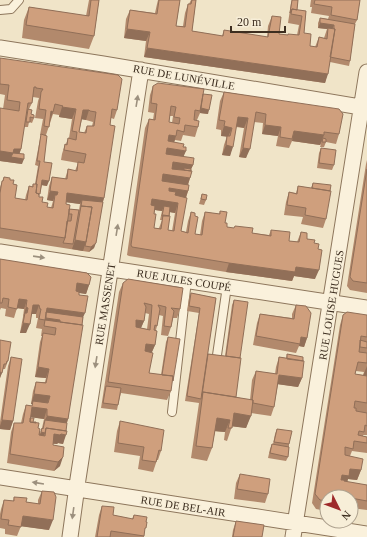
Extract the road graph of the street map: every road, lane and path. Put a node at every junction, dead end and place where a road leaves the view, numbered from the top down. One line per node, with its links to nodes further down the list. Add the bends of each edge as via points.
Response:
1 (19, 0): 2 (lane, via 11,9)
2 (0, 10)
3 (0, 48): 4 (street, RUE DE LUNÉVILLE)
4 (142, 70): 6 (street, RUE DE LUNÉVILLE); 8 (street, RUE MASSENET, one-way to 4)
5 (367, 72): 6 (street, RUE LOUISE HUGUES)
6 (364, 108): 11 (street, RUE LOUISE HUGUES)
7 (0, 252): 8 (street, RUE JULES COUPÉ, one-way to 8)
8 (111, 268): 9 (street, RUE JULES COUPÉ); 16 (street, RUE MASSENET, one-way to 16)
9 (187, 280): 10 (street, RUE JULES COUPÉ); 14 (lane)
10 (226, 286): 11 (street, RUE JULES COUPÉ); 13 (lane)
11 (331, 303): 12 (street, RUE JULES COUPÉ); 17 (street, RUE LOUISE HUGUES)
12 (367, 308)
13 (216, 362)
14 (172, 412)
15 (0, 477): 16 (street, RUE DE BEL-AIR, one-way to 15)
16 (77, 489): 17 (street, RUE DE BEL-AIR); 19 (street, RUE MASSENET, one-way to 19)
17 (294, 530): 18 (street, RUE DE BEL-AIR)
18 (367, 534)
19 (70, 537)

